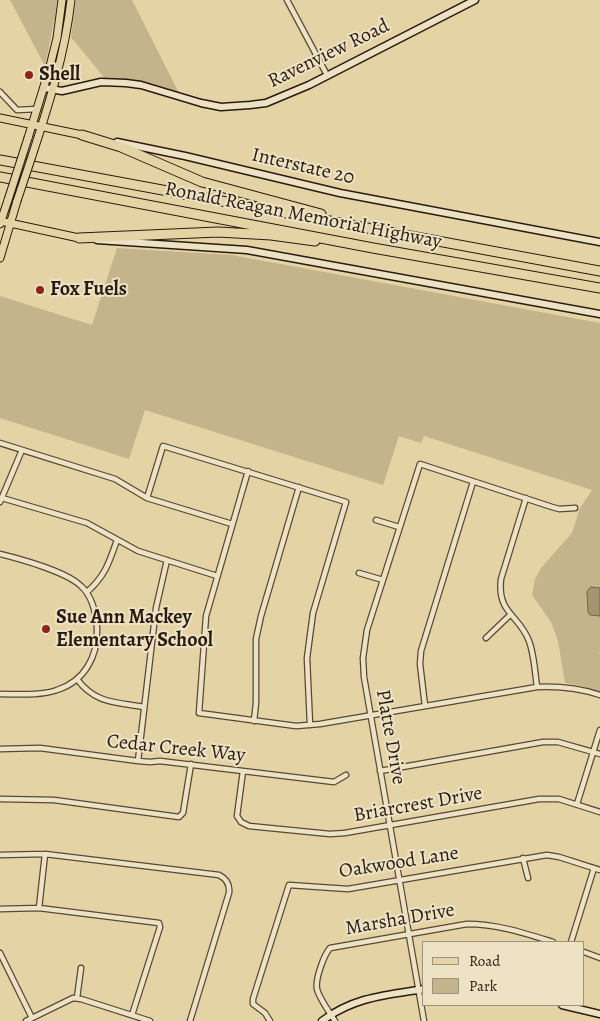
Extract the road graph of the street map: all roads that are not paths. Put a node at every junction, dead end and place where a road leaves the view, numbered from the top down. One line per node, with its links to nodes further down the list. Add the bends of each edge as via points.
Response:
1 (62, 0): 6 (main road)
2 (71, 0): 7 (main road)
3 (287, 0): 5 (street)
4 (474, 0): 5 (main road, Ravenview Road)
5 (327, 75): 7 (main road, Ravenview Road, via 277,99 250,106 200,103 126,82 101,82 62,92)
6 (45, 88): 7 (main road, Ravenview Road); 9 (main road)
7 (53, 91): 12 (main road)
8 (0, 92): 9 (street, via 17,110)
9 (38, 109): 11 (main road)
10 (0, 118): 11 (main road, Interstate 20)
11 (33, 124): 12 (main road, Interstate 20); 16 (main road, bridge)
12 (42, 126): 13 (main road, Interstate 20); 17 (main road, bridge)
13 (82, 135): 18 (highway, via 121,147 202,182); 20 (main road, Interstate 20, via 332,191)
14 (0, 160): 18 (highway, Ronald Reagan Memorial Highway)
15 (0, 177): 21 (highway, Ronald Reagan Memorial Highway)
16 (0, 222): 17 (main road)
17 (11, 223): 19 (main road); 22 (main road)
18 (394, 233): 23 (highway, Ronald Reagan Memorial Highway)
19 (79, 238): 21 (highway, via 218,232); 25 (main road, via 247,250)
20 (600, 242)
21 (373, 248): 24 (highway, Ronald Reagan Memorial Highway)
22 (0, 258)
23 (600, 271)
24 (600, 288)
25 (600, 314)
26 (0, 443): 27 (street)
27 (22, 450): 31 (street, via 115,479); 33 (street)
28 (248, 471): 30 (street); 31 (street, via 163,446); 36 (street)
29 (473, 482): 32 (street); 37 (street, Platte Drive, via 420,464); 51 (street, via 421,651)
30 (299, 487): 54 (street, via 256,640); 55 (street, via 346,502 312,620 307,658)
31 (146, 498): 36 (street)
32 (526, 498): 34 (street, via 559,509); 45 (street, via 501,579 501,598)
33 (1, 500): 38 (street, via 87,523)
34 (575, 508)
35 (376, 520): 37 (street)
36 (232, 524): 42 (street)
37 (399, 527): 43 (street, Platte Drive)
38 (117, 540): 40 (street); 44 (street, via 105,572)
39 (0, 554): 44 (street, via 61,574)
40 (166, 560): 42 (street); 52 (street, via 156,608)
41 (359, 573): 43 (street)
42 (218, 576): 54 (street, via 206,616 199,714)
43 (383, 580): 53 (street, Platte Drive, via 367,630 363,658)
44 (87, 592): 47 (street, via 96,615 96,648 91,661)
45 (510, 615): 46 (street); 48 (street, via 529,641)
46 (486, 638)
47 (77, 679): 49 (street, via 57,691); 52 (street, via 85,691 102,700)
48 (537, 687): 50 (street, via 573,688); 51 (street)
49 (0, 694)
50 (600, 695)
51 (425, 706): 53 (street)
52 (144, 707): 60 (street)
53 (371, 715): 55 (street); 63 (street, Platte Drive)
54 (254, 721): 55 (street)
55 (310, 725)
56 (600, 730): 58 (street)
57 (0, 750): 60 (street, Cedar Creek Way, via 40,748)
58 (593, 751): 59 (street); 63 (street, via 558,742 543,742); 66 (street)
59 (600, 754)
60 (138, 761): 61 (street, Cedar Creek Way)
61 (191, 764): 62 (street, Cedar Creek Way); 65 (street, via 180,816 54,800)
62 (243, 771): 64 (street, Cedar Creek Way, via 334,782); 68 (street, Briarcrest Drive, via 237,816 249,826 346,834)
63 (380, 771): 68 (street, Platte Drive)
64 (346, 775)
65 (0, 799)
66 (577, 804): 67 (street, Briarcrest Drive); 68 (street, Briarcrest Drive, via 559,799 539,799)
67 (600, 812)
68 (390, 825): 75 (street, Platte Drive)
69 (45, 854): 70 (street); 76 (street); 95 (street, via 219,875 227,880 229,893)
70 (0, 855)
71 (523, 858): 72 (street, Oakwood Lane, via 559,856); 74 (street); 75 (street, Oakwood Lane)
72 (594, 868): 73 (street, Oakwood Lane); 80 (street)
73 (600, 870)
74 (528, 878)
75 (399, 879): 78 (street, Platte Drive); 96 (street, Oakwood Lane, via 340,890 289,885 253,999 253,1004)
76 (39, 908): 77 (street); 91 (street, via 159,923)
77 (0, 909)
78 (409, 934): 79 (street, Marsha Drive, via 486,924); 85 (street, Platte Drive); 89 (street, Marsha Drive, via 330,948 325,954 317,990)
79 (550, 941)
80 (570, 941)
81 (585, 952): 83 (street)
82 (0, 953): 92 (street)
83 (600, 958)
84 (81, 968): 86 (street)
85 (421, 989): 89 (main road, via 362,1000)
86 (78, 998): 91 (street); 92 (street)
87 (423, 1006): 99 (street, Platte Drive)
88 (566, 1006): 90 (main road)
89 (331, 1014): 97 (main road); 98 (street, Marsha Drive)
90 (600, 1014)
91 (132, 1015): 94 (street)
92 (32, 1018): 93 (street)
93 (26, 1021)
94 (150, 1021)
95 (190, 1021)
96 (270, 1021)
97 (322, 1021)
98 (335, 1021)
99 (424, 1021)

